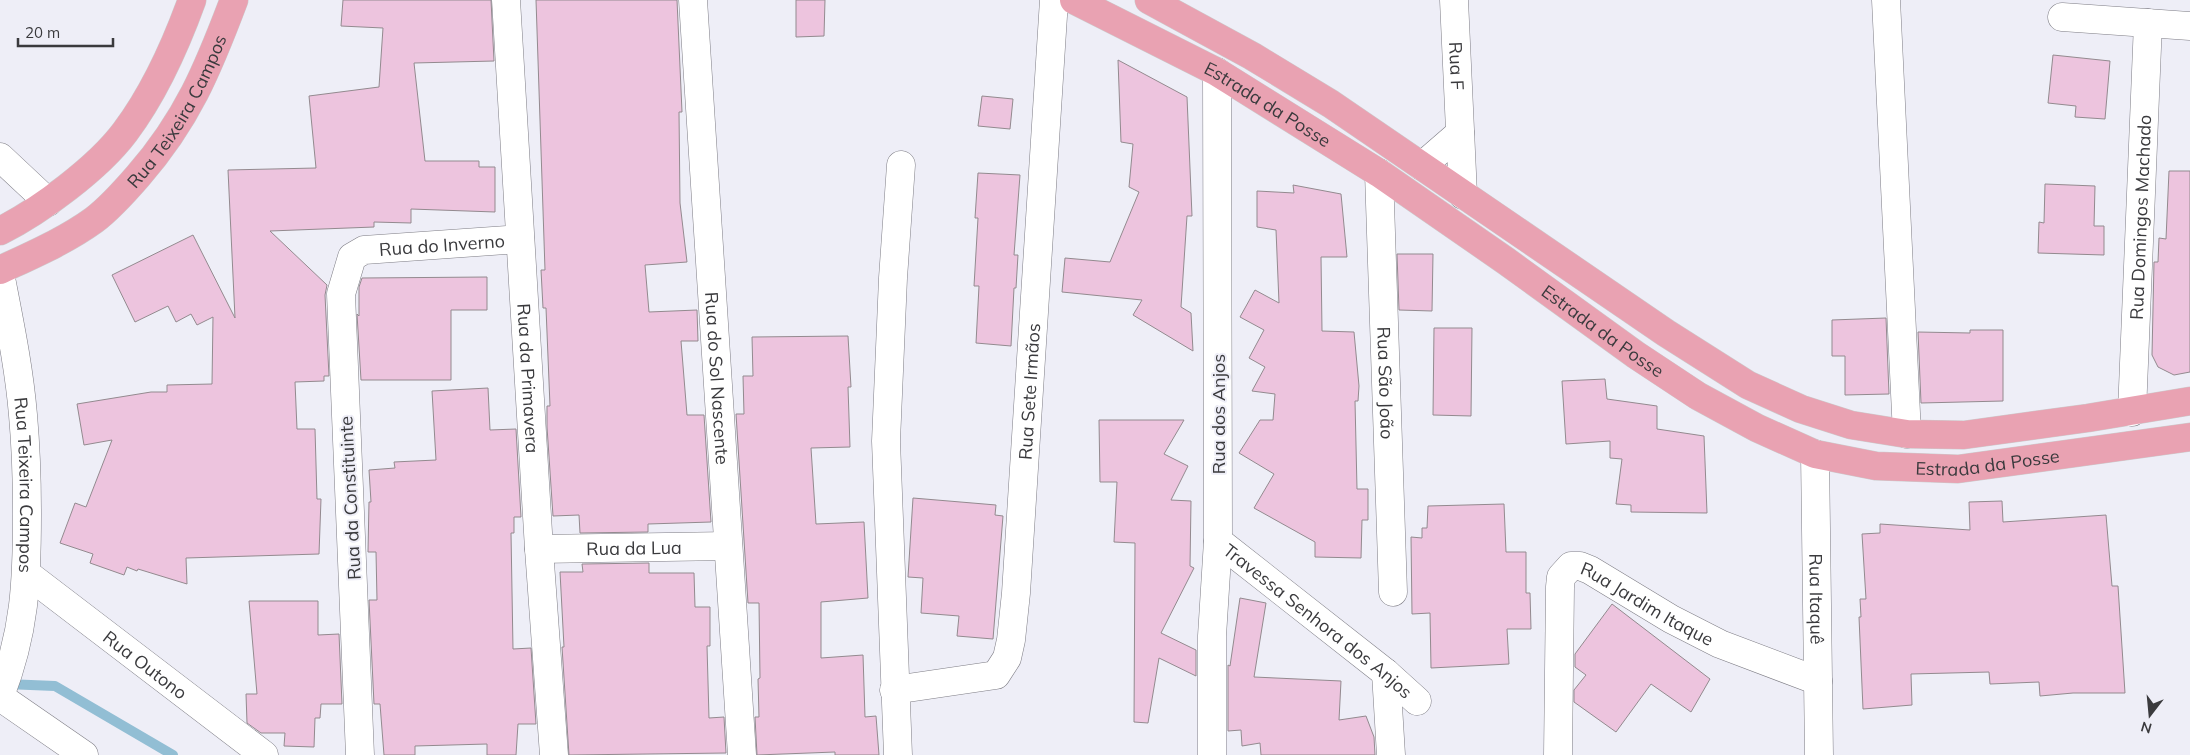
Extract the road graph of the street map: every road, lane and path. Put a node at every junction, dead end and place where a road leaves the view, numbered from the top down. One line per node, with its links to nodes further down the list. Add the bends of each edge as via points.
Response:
1 (192, 0): 20 (main road, Rua Teixeira Campos, via 174,48 124,133 89,169)
2 (234, 0): 24 (main road, Rua Teixeira Campos, via 209,67 188,108 160,151 95,219 53,246)
3 (506, 0): 22 (street, Rua da Primavera)
4 (693, 0): 31 (street, Rua do Sol Nascente)
5 (1054, 0): 38 (street, Rua Sete Irmãos, via 1016,592 1007,658 996,675)
6 (1074, 0): 13 (main road, Estrada da Posse)
7 (1454, 0): 14 (street, Rua F)
8 (1886, 0): 27 (street)
9 (1165, 4): 17 (main road, Estrada da Posse, via 1331,104)
10 (2062, 17): 11 (street)
11 (2148, 23): 12 (street); 26 (street, Rua Domingos Machado)
12 (2190, 26)
13 (1217, 72): 18 (main road, Estrada da Posse); 30 (street, Rua dos Anjos)
14 (1460, 133): 17 (street); 19 (street, Rua F)
15 (0, 157): 20 (street)
16 (901, 164): 38 (street, via 886,441)
17 (1422, 166): 19 (main road, Estrada da Posse)
18 (1379, 173): 29 (main road, Estrada da Posse, via 1698,396); 34 (street, Rua São João)
19 (1463, 195): 27 (main road, Estrada da Posse, via 1748,385 1801,409 1851,425)
20 (48, 202): 21 (main road, Rua Teixeira Campos)
21 (0, 231)
22 (520, 239): 23 (street, Rua do Inverno); 32 (street, Rua da Primavera)
23 (364, 250): 44 (street, Rua da Constituinte, via 352,257 341,294)
24 (0, 271): 33 (street, Rua Teixeira Campos, via 23,414)
25 (2190, 401): 26 (main road, Estrada da Posse)
26 (2132, 412): 27 (main road, Estrada da Posse, via 1964,435)
27 (1907, 434)
28 (2190, 437): 29 (main road, Estrada da Posse, via 1958,469 1876,466)
29 (1814, 454): 37 (street, Rua Itaquê)
30 (1218, 541): 36 (street, Travessa Senhora dos Anjos); 48 (street, Rua dos Anjos, via 1212,636)
31 (728, 546): 32 (street, Rua da Lua); 46 (street, Rua do Sol Nascente)
32 (539, 549): 45 (street, Rua da Primavera)
33 (27, 574): 35 (street, Rua Teixeira Campos); 43 (street, Rua Outono)
34 (1393, 592)
35 (12, 612): 39 (street, Rua Teixeira Campos, via 16,650)
36 (1386, 673): 40 (street, Travessa Senhora dos Anjos); 49 (street)
37 (1818, 682): 41 (street, Rua Itaquê); 50 (street, Rua Jardim Itaque, via 1720,644 1671,619 1590,570 1571,566 1561,577 1560,587)
38 (894, 690): 47 (street)
39 (1, 693): 42 (street)
40 (1417, 701)
41 (1819, 749)
42 (84, 755)
43 (264, 755)
44 (360, 755)
45 (554, 755)
46 (742, 755)
47 (898, 755)
48 (1212, 755)
49 (1391, 755)
50 (1558, 755)

